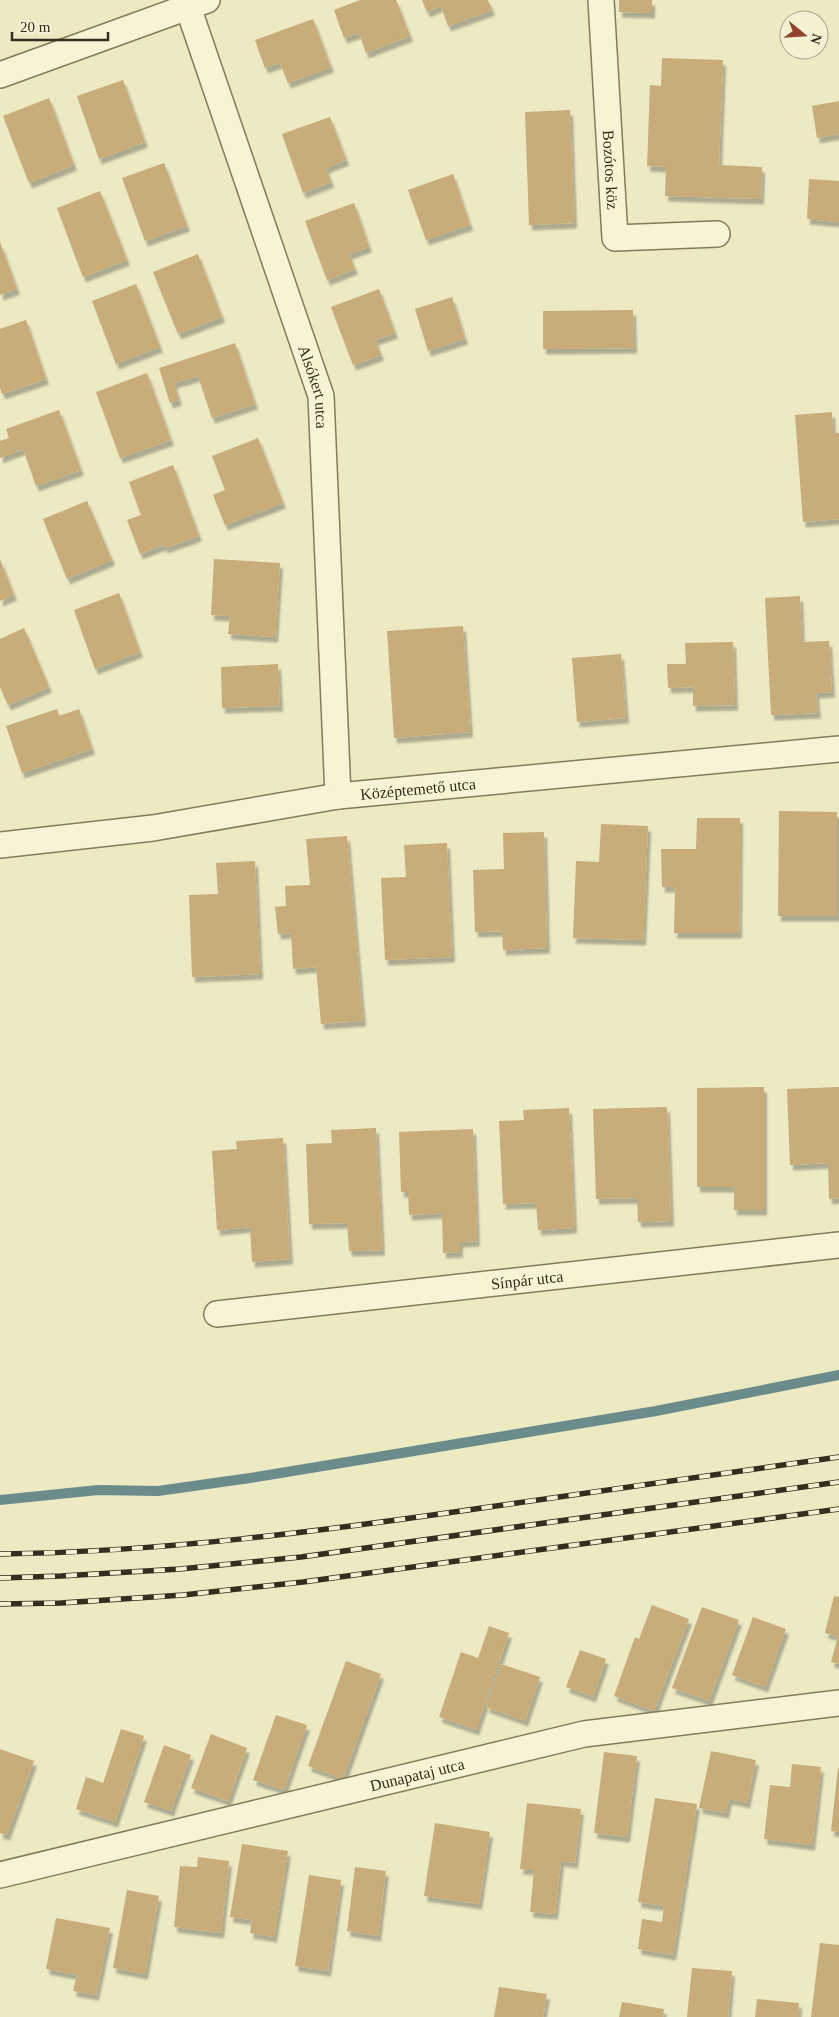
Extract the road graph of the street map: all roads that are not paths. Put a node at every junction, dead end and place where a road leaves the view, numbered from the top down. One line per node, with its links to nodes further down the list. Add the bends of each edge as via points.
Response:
1 (602, 0): 4 (street, Bozótos köz, via 615,238)
2 (192, 2): 3 (street); 6 (street, Alsókert utca, via 321,396)
3 (0, 75)
4 (717, 234)
5 (839, 749): 6 (street, Középtemető utca)
6 (338, 796): 7 (street, Középtemető utca, via 153,828)
7 (0, 845)
8 (839, 1246): 9 (street, Sínpár utca)
9 (217, 1314)
10 (839, 1703): 11 (street, Dunapataj utca, via 584,1734)
11 (0, 1875)

